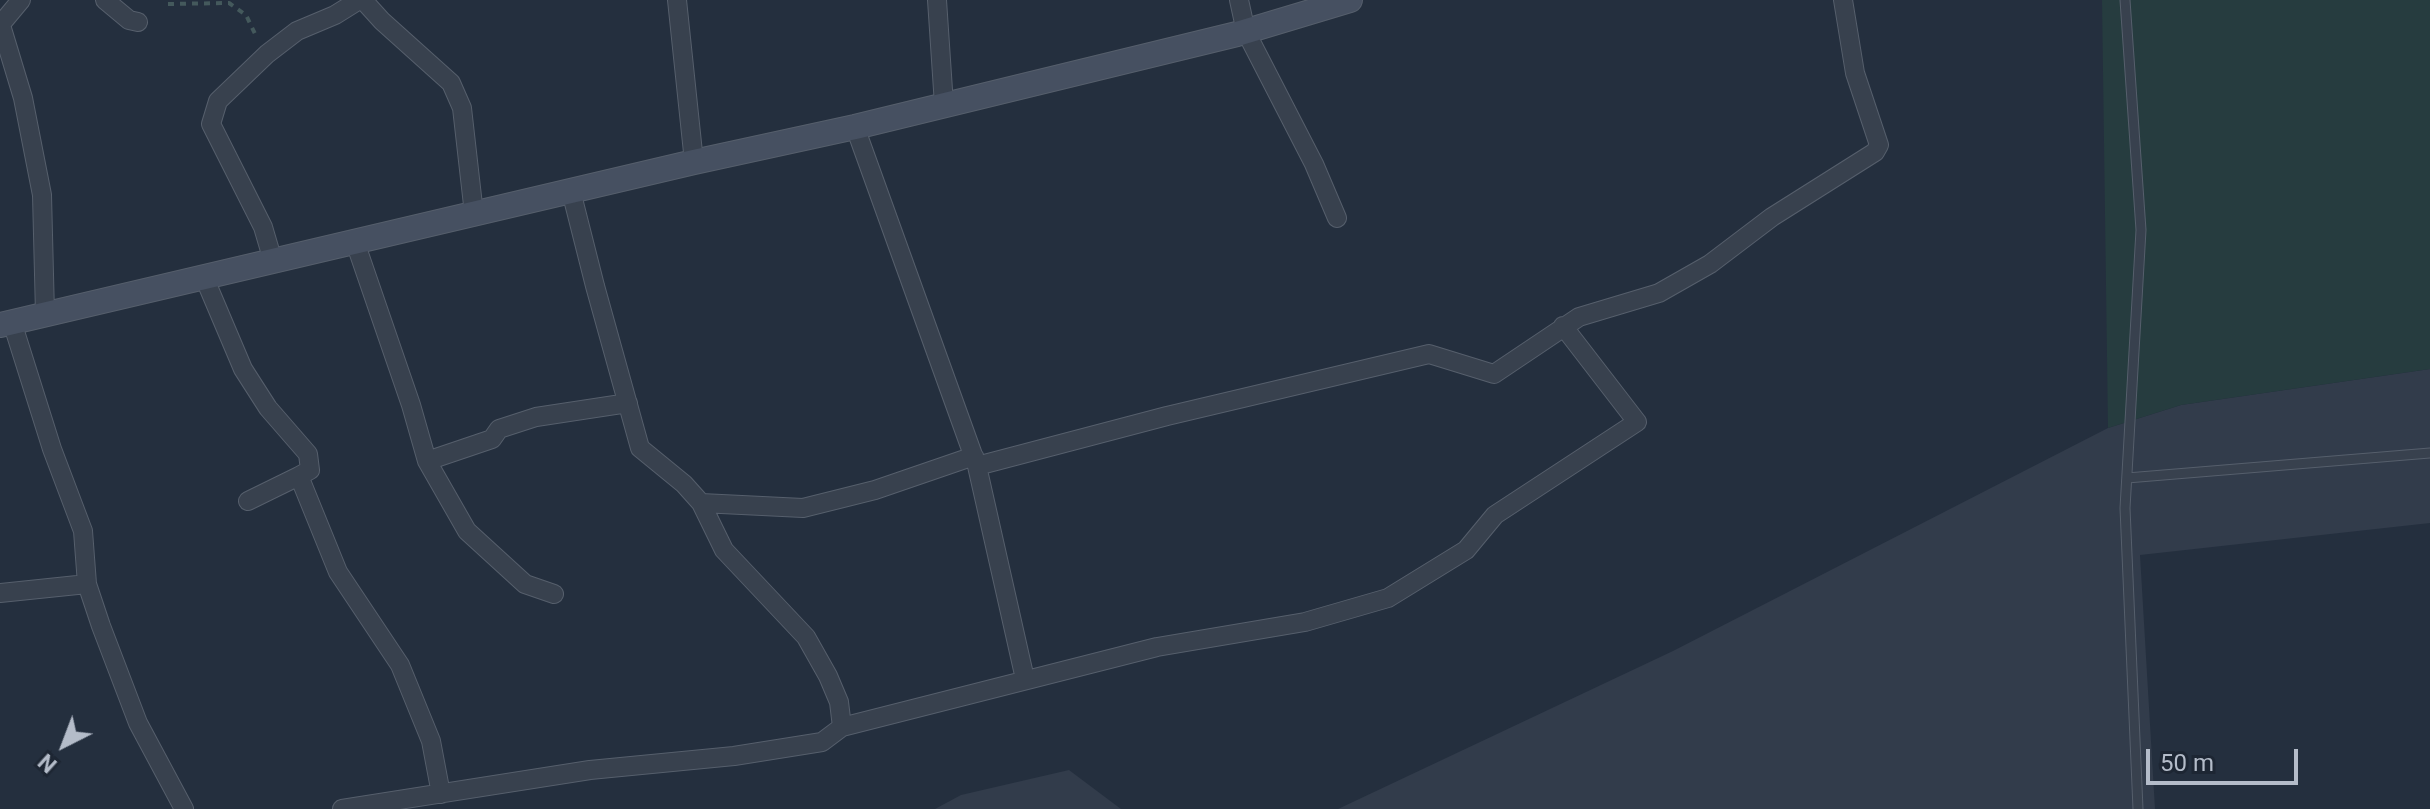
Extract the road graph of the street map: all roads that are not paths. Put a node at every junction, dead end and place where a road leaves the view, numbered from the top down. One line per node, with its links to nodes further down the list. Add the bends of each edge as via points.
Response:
1 (21, 0): 11 (street)
2 (105, 0): 10 (street)
3 (361, 0): 17 (street, via 451,83 462,108); 20 (street, via 297,31 218,101 211,124 263,227)
4 (677, 0): 15 (street)
5 (937, 0): 13 (street)
6 (1239, 0): 12 (street)
7 (1350, 0): 12 (main road)
8 (1843, 0): 24 (street, via 1855,73 1879,145 1875,152 1659,293)
9 (2125, 0): 30 (lane, via 2141,230)
10 (138, 22)
11 (0, 23): 22 (street, via 23,98 42,195)
12 (1246, 32): 13 (main road); 18 (street)
13 (944, 105): 14 (main road)
14 (855, 127): 15 (main road); 28 (street)
15 (694, 162): 16 (main road)
16 (571, 191): 17 (main road); 25 (street)
17 (474, 214): 19 (main road)
18 (1337, 218)
19 (355, 242): 20 (main road); 27 (street)
20 (273, 261): 21 (main road)
21 (204, 277): 22 (main road); 29 (street, via 243,369 308,454 310,470)
22 (45, 314): 23 (main road)
23 (6, 324): 33 (street, via 83,531)
24 (1563, 326): 28 (street, via 1494,374 1429,354); 36 (street, via 1637,422 1495,515 1466,550 1388,598 1305,622 1157,647)
25 (628, 403): 27 (street, via 536,417); 32 (street, via 640,448)
26 (2430, 453): 30 (lane)
27 (427, 461): 35 (street, via 467,531 525,584)
28 (976, 461): 32 (street, via 803,508); 36 (street)
29 (299, 476): 31 (street); 38 (street, via 338,572 400,665 431,741)
30 (2127, 478): 41 (lane)
31 (248, 501)
32 (701, 503): 37 (street, via 724,550 806,637 839,702)
33 (87, 584): 34 (street); 39 (street, via 138,723)
34 (0, 593)
35 (554, 594)
36 (1025, 679): 37 (street)
37 (842, 727): 38 (street, via 822,742)
38 (441, 794): 40 (street)
39 (179, 808)
40 (342, 809)
41 (2138, 809)

